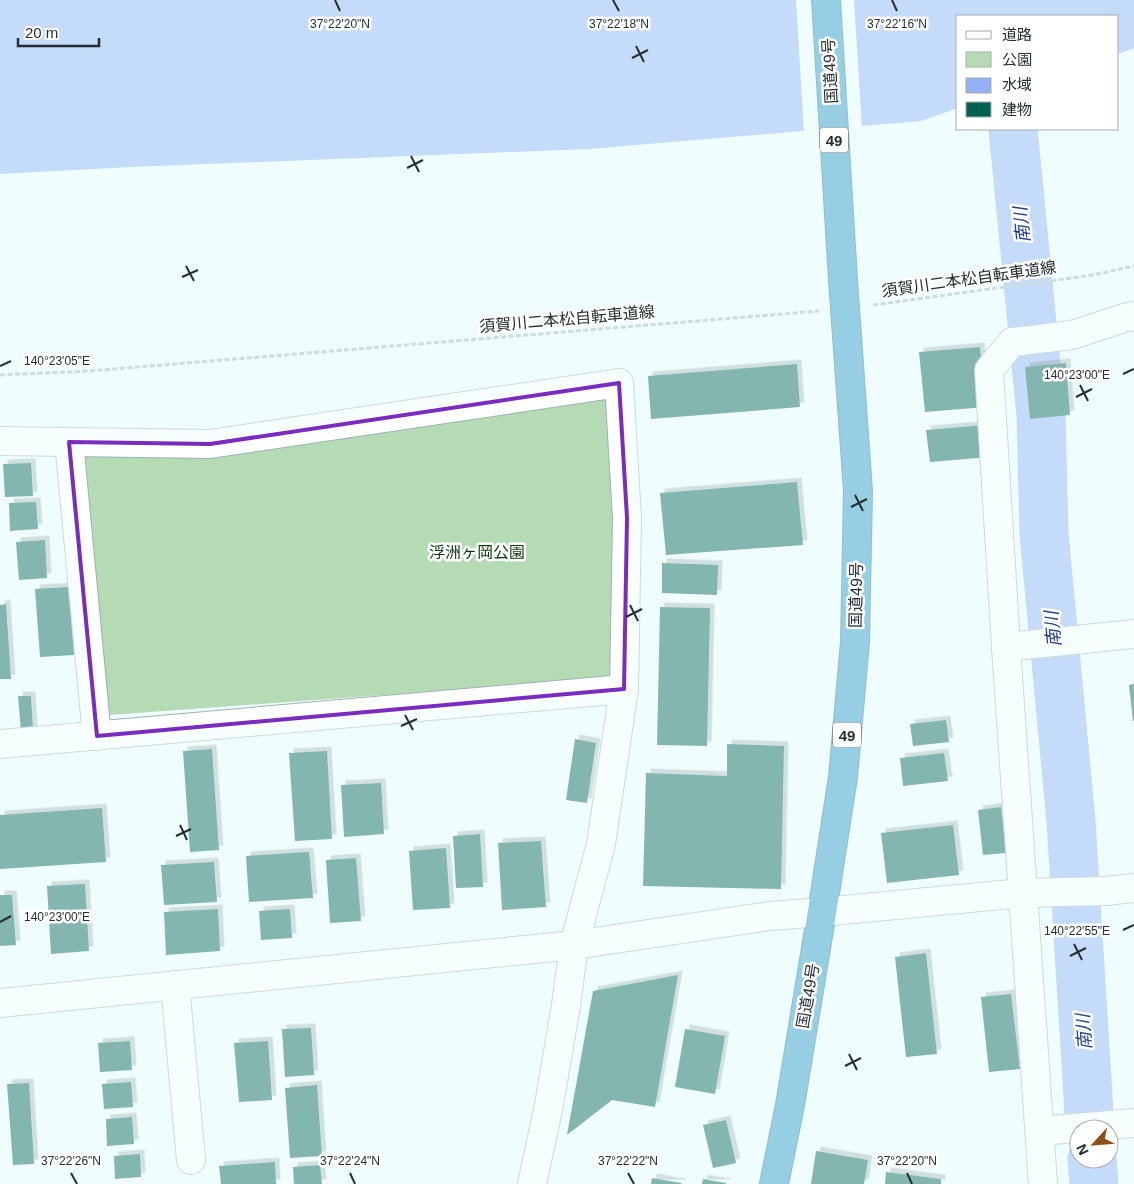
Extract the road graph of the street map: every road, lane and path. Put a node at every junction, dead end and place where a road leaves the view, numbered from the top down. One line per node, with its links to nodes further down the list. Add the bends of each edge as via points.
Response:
1 (826, 0): 3 (highway, 国道49号 / 49)
2 (1134, 266): 3 (path, 須賀川二本松自転車道線, via 1093,275)
3 (845, 309): 5 (path, 須賀川二本松自転車道線, via 99,370); 15 (highway, 国道49号 / 49, via 858,491 855,642 843,777)
4 (1134, 316): 9 (street, via 1072,335 1012,342 989,370)
5 (0, 375)
6 (0, 442): 7 (street)
7 (69, 442): 10 (street, via 210,444 618,383 627,518); 11 (street)
8 (1134, 634): 9 (street)
9 (1014, 646): 14 (street)
10 (624, 689): 11 (street); 16 (street, via 601,844)
11 (97, 736): 12 (street)
12 (0, 744)
13 (1134, 888): 14 (street)
14 (1028, 892): 15 (street); 20 (street)
15 (822, 912): 16 (street, via 770,916); 23 (highway, 国道49号 / 49)
16 (574, 945): 17 (street); 22 (street, via 549,1105)
17 (175, 985): 18 (street); 21 (street)
18 (0, 1003)
19 (1126, 1123): 20 (street)
20 (1045, 1131): 24 (street)
21 (192, 1160)
22 (532, 1184)
23 (774, 1184)
24 (1043, 1184)

